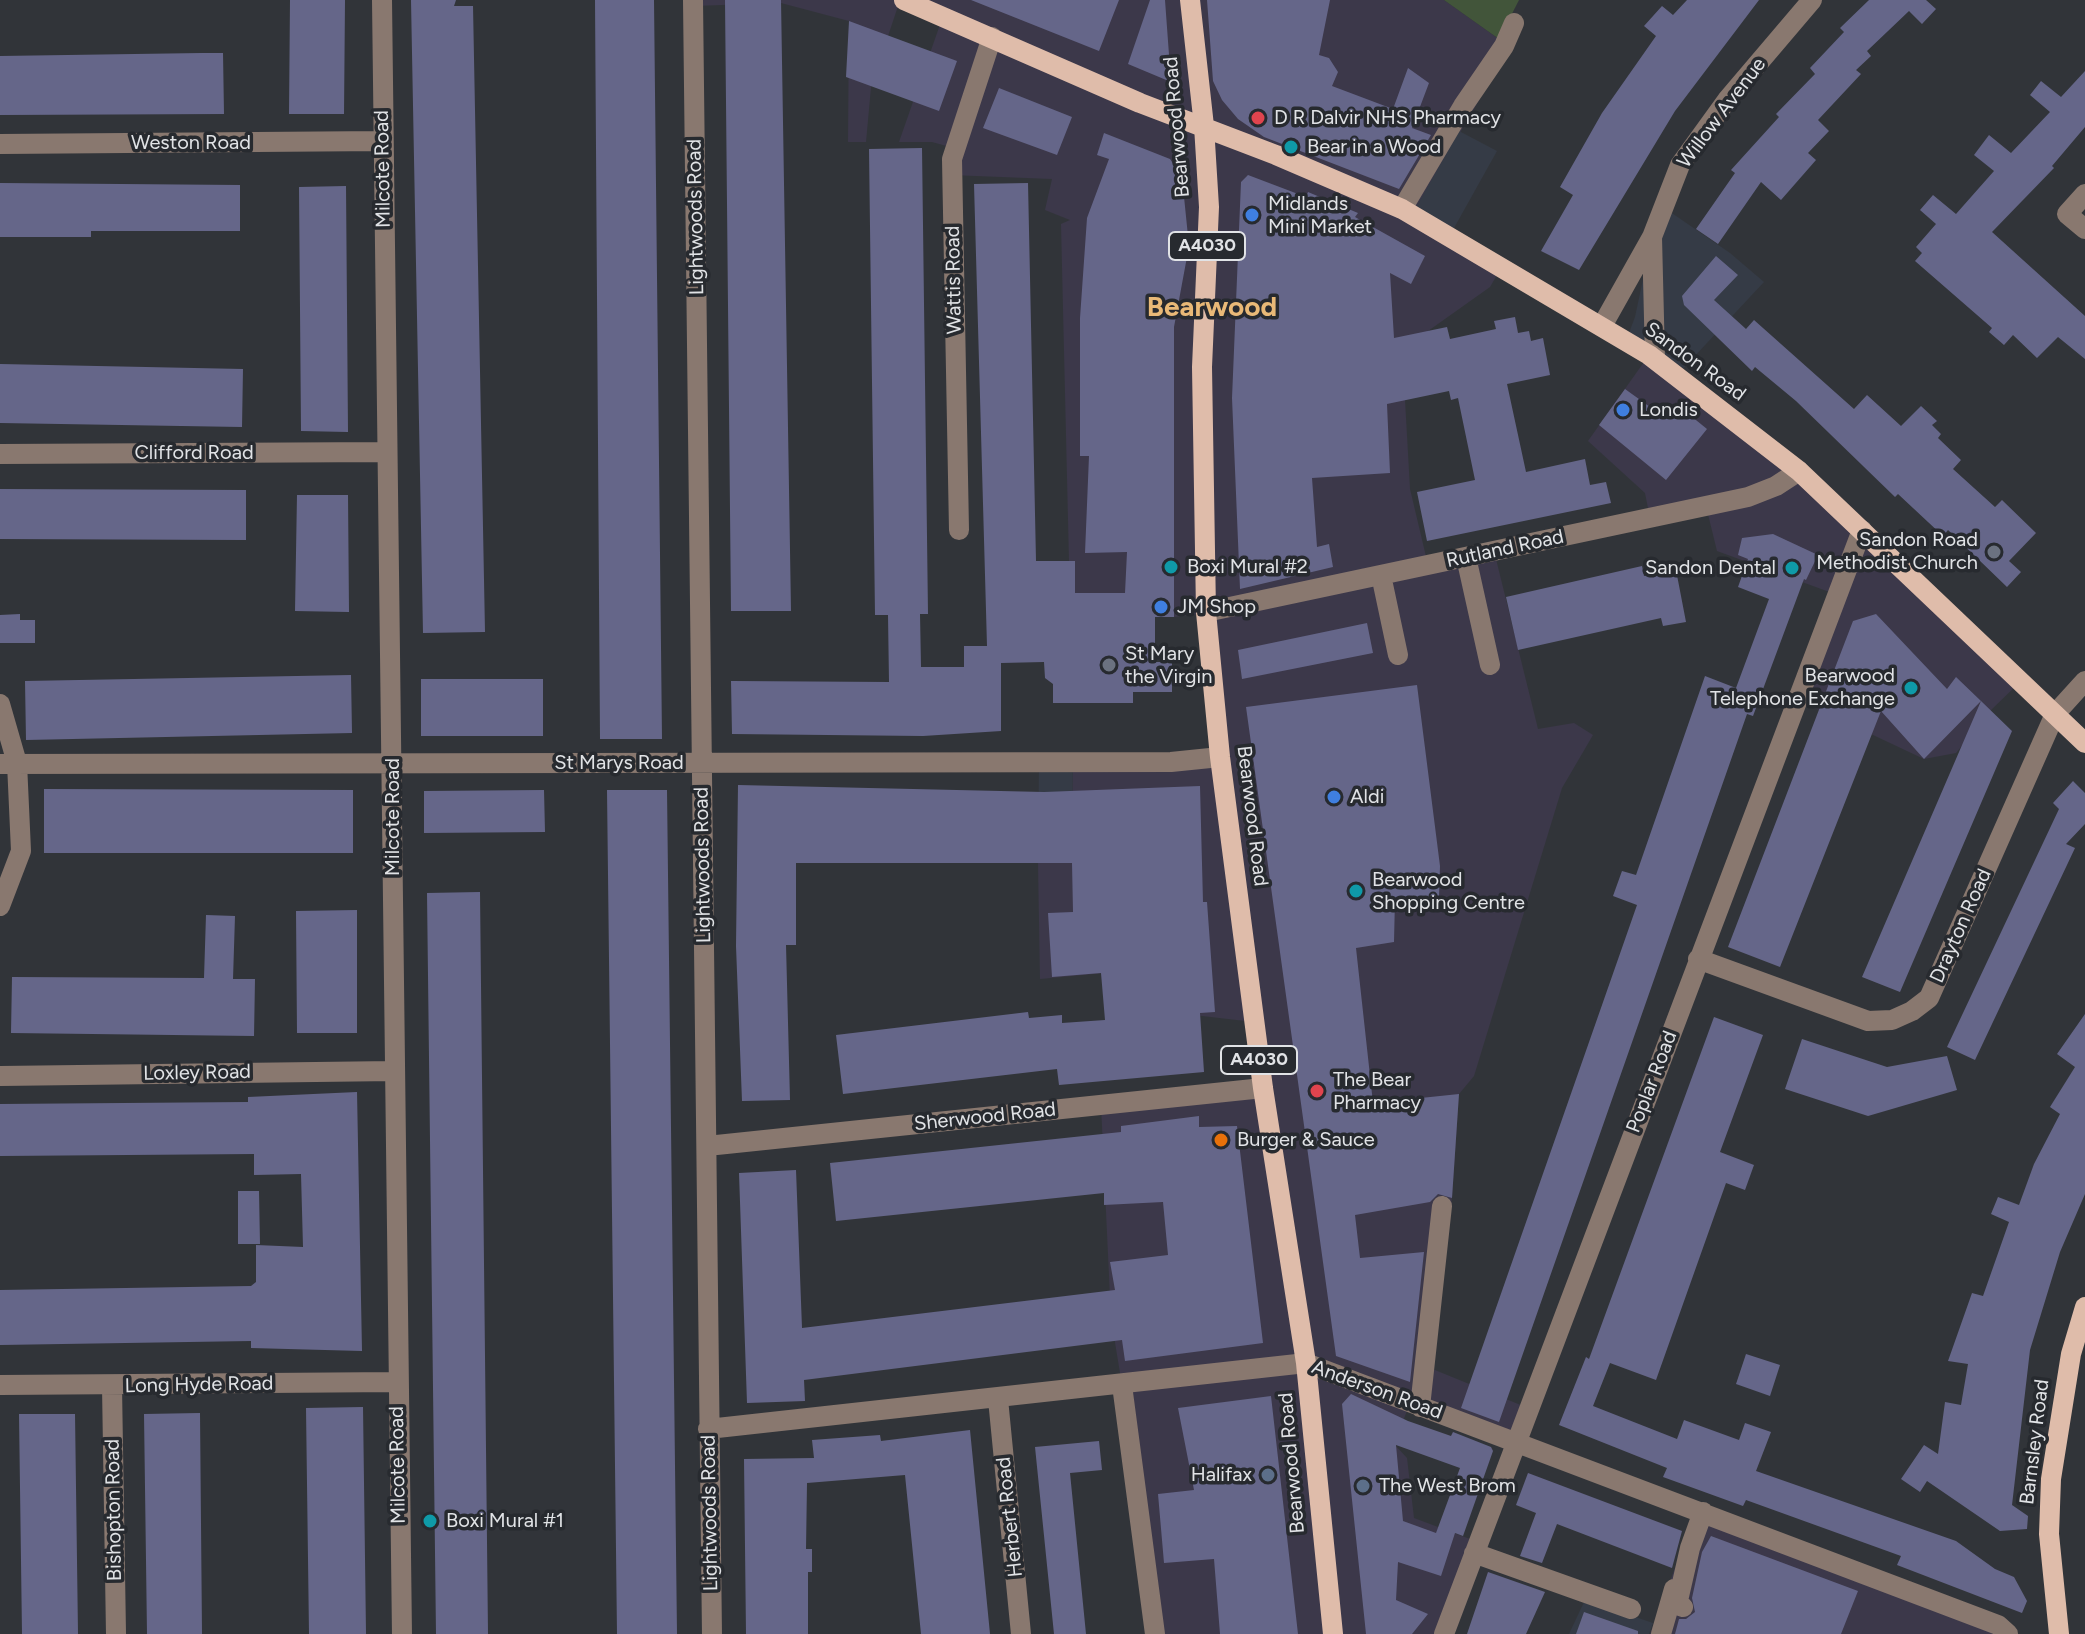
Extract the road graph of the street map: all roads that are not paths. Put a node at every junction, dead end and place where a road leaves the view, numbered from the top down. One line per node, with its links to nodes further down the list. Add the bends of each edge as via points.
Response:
1 (382, 0): 9 (street, Milcote Road)
2 (693, 0): 34 (street, Lightwoods Road)
3 (904, 0): 7 (main road, Sandon Road)
4 (1190, 0): 8 (main road, Bearwood Road / A4030)
5 (1812, 0): 14 (street, Willow Avenue, via 1680,165)
6 (1514, 23): 12 (street)
7 (992, 37): 8 (main road, Sandon Road); 20 (street, Wattis Road, via 952,159)
8 (1204, 126): 12 (main road, Sandon Road); 24 (main road, Bearwood Road / A4030, via 1209,207 1202,367)
9 (383, 141): 10 (street, Weston Road); 17 (street, Milcote Road)
10 (0, 144)
11 (2085, 194): 13 (street, via 2067,214)
12 (1402, 209): 15 (main road, Sandon Road)
13 (2085, 229)
14 (1652, 237): 15 (street, Willow Avenue); 16 (street, Willow Avenue)
15 (1602, 326): 16 (main road, Sandon Road)
16 (1655, 359): 19 (main road, Sandon Road)
17 (387, 452): 18 (street, Clifford Road); 32 (street, Milcote Road)
18 (0, 454)
19 (1799, 471): 21 (main road, Sandon Road); 22 (street, Rutland Road, via 1748,497)
20 (959, 530)
21 (1862, 530): 29 (main road, Sandon Road); 36 (street, Poplar Road)
22 (1466, 557): 23 (street, Rutland Road); 26 (street)
23 (1381, 575): 24 (street, Rutland Road); 25 (street)
24 (1206, 612): 31 (main road, Bearwood Road / A4030)
25 (1398, 655)
26 (1490, 665)
27 (2085, 681): 29 (street, Drayton Road)
28 (0, 704): 33 (street)
29 (2055, 714): 30 (main road, Sandon Road); 36 (street, Drayton Road, via 1929,998 1912,1011 1892,1020 1868,1021)
30 (2085, 743)
31 (1220, 757): 34 (street, St Marys Road, via 1171,762); 39 (main road, Bearwood Road / A4030)
32 (392, 762): 33 (street, St Marys Road); 34 (street, St Marys Road); 37 (street, Milcote Road)
33 (9, 763): 35 (street, via 21,851)
34 (702, 763): 40 (street, Lightwoods Road)
35 (0, 906)
36 (1698, 959): 51 (street, Poplar Road)
37 (394, 1071): 38 (street, Loxley Road); 44 (street, Milcote Road)
38 (0, 1076)
39 (1263, 1088): 40 (street, Sherwood Road); 43 (main road, Bearwood Road / A4030)
40 (707, 1146): 50 (street, Lightwoods Road)
41 (1442, 1206): 49 (street)
42 (2085, 1307): 66 (main road, Barnsley Road, via 2071,1354 2051,1479 2049,1534)
43 (1306, 1363): 46 (street, Anderson Road); 49 (street, Anderson Road); 62 (main road, Bearwood Road / A4030)
44 (397, 1382): 47 (street, Long Hyde Road); 58 (street, Milcote Road)
45 (0, 1385): 47 (street, Long Hyde Road)
46 (1122, 1385): 48 (street, Anderson Road); 61 (street)
47 (112, 1386): 57 (street, Bishopton Road)
48 (998, 1399): 50 (street, Anderson Road); 60 (street, Herbert Road)
49 (1420, 1407): 51 (street, Anderson Road)
50 (708, 1429): 59 (street, Lightwoods Road)
51 (1516, 1441): 52 (street, Anderson Road); 54 (street, Poplar Road)
52 (1703, 1512): 53 (street); 65 (street, Anderson Road, via 1998,1625)
53 (1690, 1548): 55 (street, via 1677,1605); 64 (street)
54 (1474, 1553): 56 (street); 63 (street, Poplar Road)
55 (1683, 1607)
56 (1631, 1609)
57 (116, 1634)
58 (402, 1634)
59 (712, 1634)
60 (1021, 1634)
61 (1155, 1634)
62 (1333, 1634)
63 (1444, 1634)
64 (1661, 1634)
65 (2008, 1634)
66 (2059, 1634)

